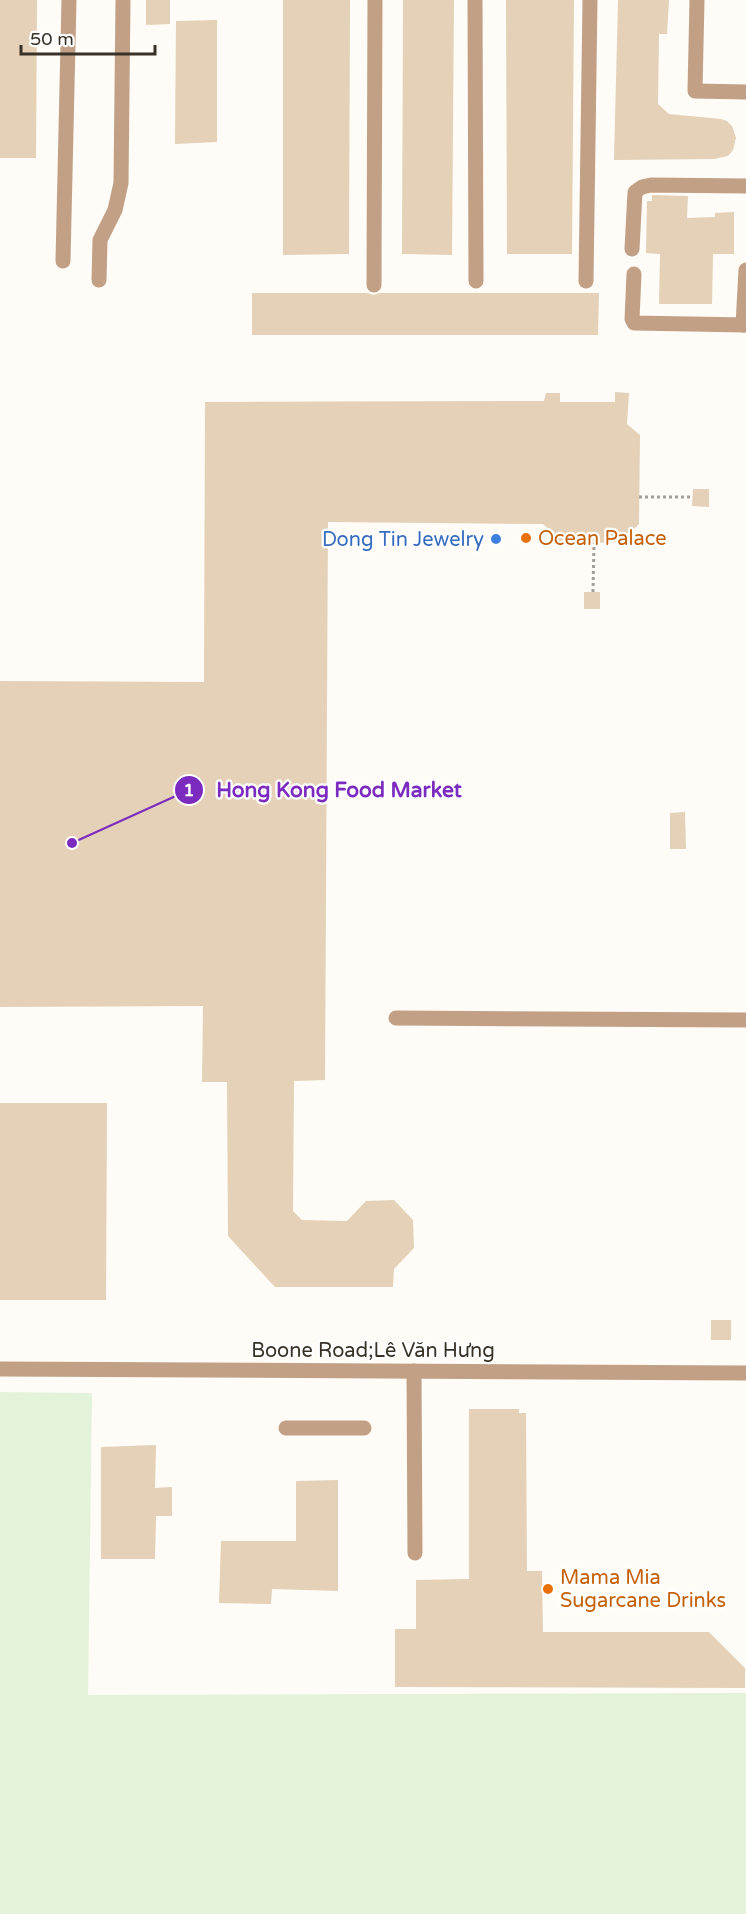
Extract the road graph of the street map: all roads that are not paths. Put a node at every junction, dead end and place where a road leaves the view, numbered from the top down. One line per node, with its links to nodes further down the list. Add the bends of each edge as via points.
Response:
1 (69, 0): 10 (street)
2 (123, 0): 13 (street, via 122,183 100,240)
3 (375, 0): 16 (street)
4 (475, 0): 14 (street)
5 (590, 0): 15 (street)
6 (697, 0): 7 (street, via 695,91)
7 (746, 92)
8 (746, 186): 9 (street, via 642,187 635,192 633,204)
9 (632, 249)
10 (63, 261)
11 (746, 270): 17 (street)
12 (634, 274): 17 (street, via 634,323)
13 (99, 280)
14 (476, 281)
15 (586, 281)
16 (374, 285)
17 (745, 325)
18 (396, 1018): 19 (street)
19 (746, 1020)
20 (0, 1369): 21 (street, Boone Road;Lê Văn Hưng)
21 (414, 1371): 22 (street, Boone Road;Lê Văn Hưng); 25 (street)
22 (746, 1373)
23 (286, 1428): 24 (street)
24 (364, 1428)
25 (414, 1553)

